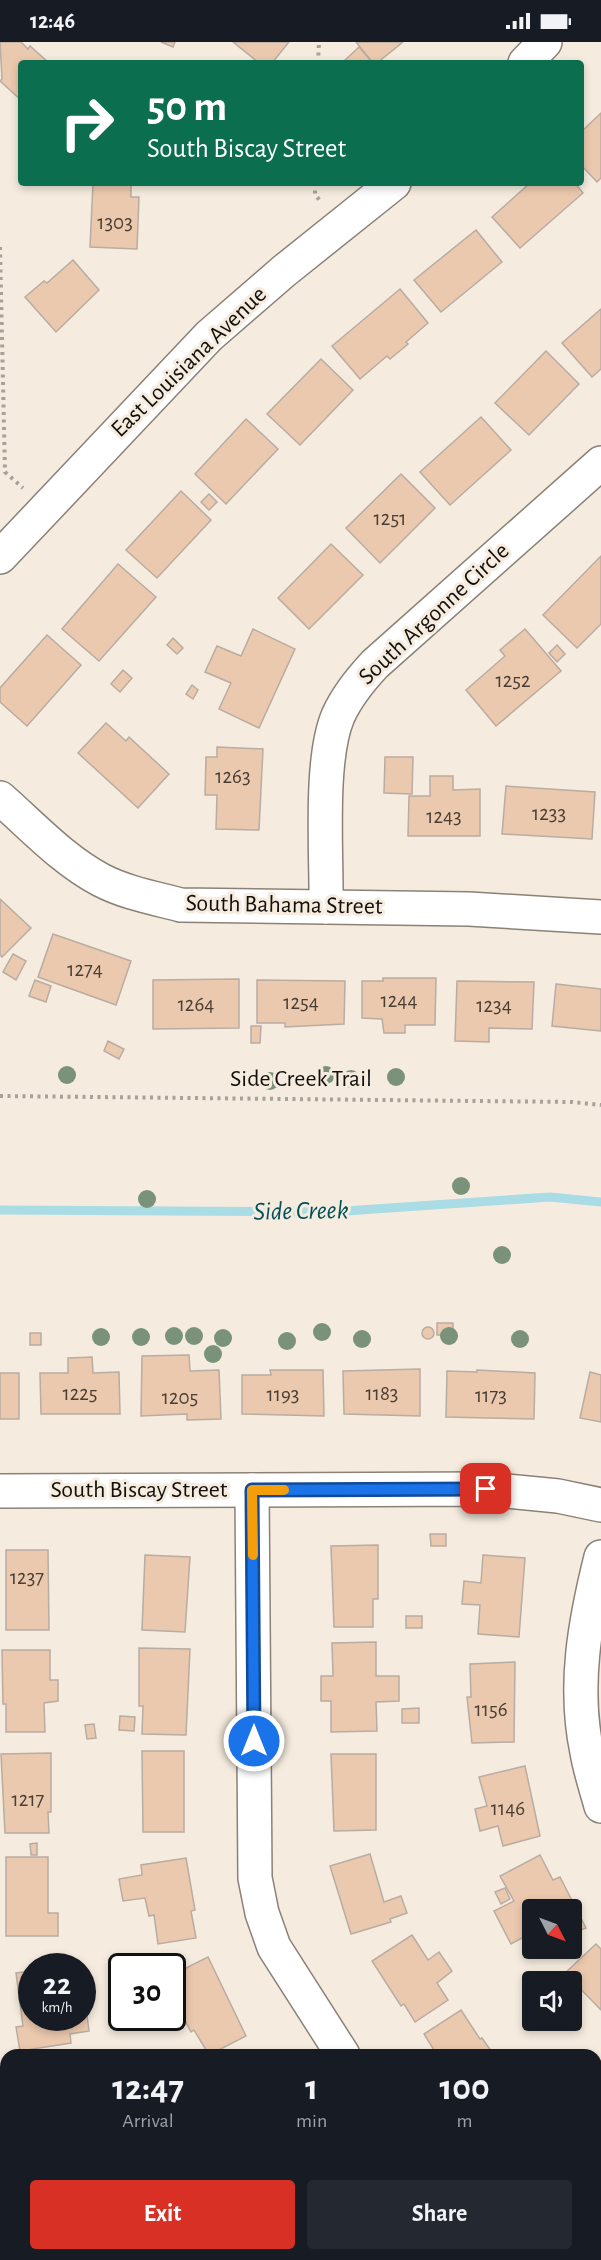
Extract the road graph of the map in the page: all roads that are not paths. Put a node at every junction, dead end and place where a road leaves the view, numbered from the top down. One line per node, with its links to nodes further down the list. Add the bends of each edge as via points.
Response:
1 (545, 42): 2 (street)
2 (528, 60)
3 (390, 186): 5 (street, East Louisiana Avenue, via 209,336)
4 (601, 463): 7 (street, South Argonne Circle, via 375,664 351,691 330,746)
5 (0, 557)
6 (0, 798): 7 (street, South Bahama Street, via 71,862 135,894 181,904)
7 (326, 907): 8 (street, South Bahama Street, via 503,910)
8 (601, 917)
9 (252, 1490): 10 (street, South Biscay Street); 11 (street, South Biscay Street, via 486,1489); 14 (street, via 255,1878 274,1947)
10 (0, 1491)
11 (601, 1505)
12 (601, 1557): 13 (street, via 583,1640 580,1696 586,1752)
13 (601, 1806)
14 (339, 2049)

